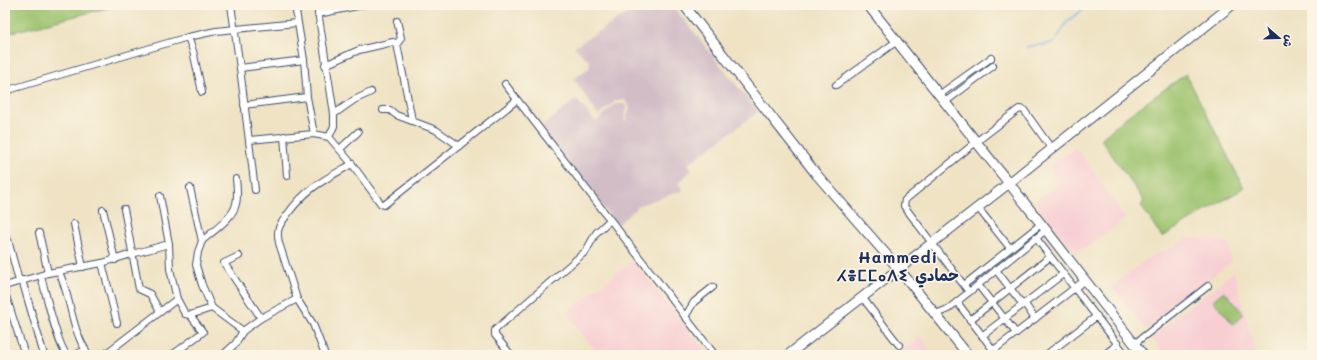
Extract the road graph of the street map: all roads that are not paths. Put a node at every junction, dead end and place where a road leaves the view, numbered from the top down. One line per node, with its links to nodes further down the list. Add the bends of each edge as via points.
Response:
1 (231, 5): 11 (street)
2 (295, 5): 10 (street)
3 (317, 5): 8 (street)
4 (362, 5): 8 (street)
5 (684, 5): 67 (main road, via 817,175)
6 (868, 5): 13 (main road)
7 (1232, 5): 39 (main road)
8 (318, 14): 17 (street)
9 (398, 21): 14 (street, via 400,38)
10 (298, 23): 11 (street); 16 (street)
11 (235, 30): 12 (street); 19 (street)
12 (188, 36): 22 (street); 23 (street)
13 (897, 41): 21 (street); 26 (main road)
14 (395, 43): 17 (street, via 360,50); 31 (street)
15 (991, 58): 26 (street)
16 (304, 60): 19 (street); 25 (street)
17 (326, 65): 30 (street)
18 (993, 66): 26 (street)
19 (240, 68): 28 (street)
20 (505, 84): 27 (street)
21 (836, 85)
22 (5, 91)
23 (202, 92)
24 (371, 92): 30 (street)
25 (307, 97): 28 (street); 33 (street)
26 (942, 99): 37 (main road)
27 (517, 100): 38 (street); 51 (street)
28 (244, 105): 36 (street)
29 (383, 110): 31 (street, via 390,110 396,115)
30 (334, 114): 35 (street, via 334,126)
31 (412, 120): 38 (street, via 436,130)
32 (358, 132): 40 (street)
33 (314, 134): 34 (street); 35 (street)
34 (284, 136): 36 (street); 42 (street)
35 (329, 137): 40 (street)
36 (249, 140): 46 (street)
37 (976, 142): 39 (street, via 1022,109); 44 (main road); 58 (street, via 905,200 904,206)
38 (459, 146): 41 (street, via 384,205)
39 (1051, 148): 44 (main road)
40 (340, 149): 41 (street)
41 (352, 164): 86 (street, via 313,186 295,203 278,228 279,243)
42 (287, 176)
43 (236, 179): 57 (street, via 236,205 232,214)
44 (1008, 184): 48 (main road); 53 (main road)
45 (190, 188): 57 (street)
46 (255, 190)
47 (160, 196): 59 (street)
48 (978, 208): 58 (main road); 60 (street)
49 (124, 209): 61 (street)
50 (103, 210): 64 (street)
51 (610, 220): 95 (street); 118 (street, via 596,233 586,251 495,330 495,335)
52 (74, 224): 66 (street)
53 (1044, 227): 55 (street); 60 (street); 73 (main road)
54 (39, 233): 70 (street)
55 (1036, 238): 63 (street); 68 (street)
56 (8, 240): 74 (street)
57 (202, 241): 90 (street, via 196,265)
58 (932, 242): 67 (main road); 75 (street)
59 (169, 244): 61 (street); 85 (street, via 170,269)
60 (1010, 248): 75 (street)
61 (132, 254): 64 (street); 91 (street, via 139,289 150,294)
62 (239, 256): 96 (street, via 224,263)
63 (1050, 258): 71 (street); 80 (street)
64 (115, 260): 65 (street)
65 (102, 264): 66 (street); 100 (street)
66 (83, 267): 69 (street)
67 (899, 269): 84 (main road); 92 (main road)
68 (996, 270): 76 (street); 80 (street)
69 (59, 272): 70 (street); 113 (street, via 65,284 80,342)
70 (48, 273): 72 (street)
71 (1063, 274): 81 (street); 89 (street)
72 (41, 276): 74 (street); 111 (street, via 58,338)
73 (1084, 280): 81 (street); 105 (main road)
74 (21, 281): 77 (street); 110 (street)
75 (964, 285): 82 (street)
76 (978, 285): 82 (street); 88 (street)
77 (5, 286)
78 (713, 286): 95 (street, via 694,302)
79 (1208, 286): 105 (street)
80 (1010, 288): 88 (street); 89 (street)
81 (1074, 288): 94 (street); 98 (street)
82 (969, 292): 87 (street)
83 (5, 293): 109 (street)
84 (862, 297): 106 (street); 120 (main road)
85 (177, 299): 91 (street); 93 (street, via 185,314)
86 (297, 299): 96 (street); 117 (street, via 312,324)
87 (957, 302): 92 (street); 99 (street)
88 (992, 303): 97 (street); 99 (street)
89 (1024, 304): 97 (street); 98 (street)
90 (212, 308): 93 (street); 101 (street)
91 (160, 312): 114 (street)
92 (936, 314): 121 (main road)
93 (190, 315): 108 (street, via 203,332)
94 (1097, 316): 104 (street); 122 (street)
95 (685, 317): 119 (street)
96 (261, 318): 101 (street)
97 (1004, 319): 102 (street); 103 (street)
98 (1035, 319): 102 (street)
99 (970, 320): 103 (street)
100 (117, 323)
101 (243, 331): 116 (street, via 235,344)
102 (1016, 333): 107 (street)
103 (982, 336): 107 (street)
104 (1118, 344): 123 (street); 124 (street)
105 (1134, 344): 125 (main road)
106 (899, 345)
107 (996, 353)
108 (173, 354): 115 (street)
109 (25, 355)
110 (44, 355)
111 (67, 355)
112 (75, 355): 113 (street, via 81,352)
113 (88, 355)
114 (104, 355)
115 (185, 355)
116 (223, 355)
117 (325, 355)
118 (511, 355)
119 (715, 355)
120 (788, 355)
121 (968, 355)
122 (1046, 355)
123 (1104, 355)
124 (1126, 355)
125 (1143, 355)

